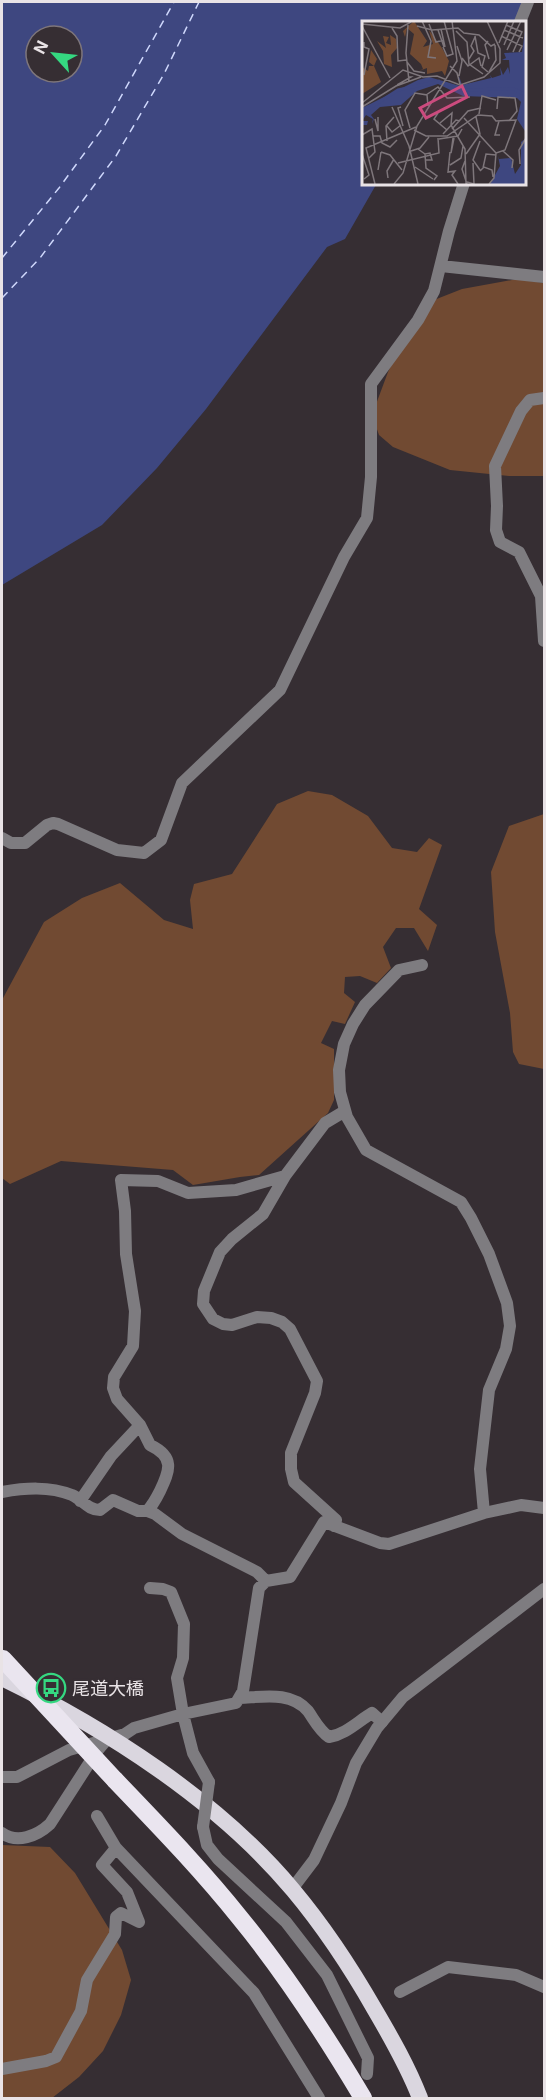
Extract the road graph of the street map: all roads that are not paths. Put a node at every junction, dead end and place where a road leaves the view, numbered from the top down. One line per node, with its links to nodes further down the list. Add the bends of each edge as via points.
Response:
1 (528, 2): 2 (street)
2 (520, 21)
3 (464, 184): 4 (street)
4 (441, 266): 5 (street); 8 (street, via 434,291 418,320 372,384 368,518 344,557 280,690 182,783 161,840 144,853 109,847 52,823 26,843 11,843)
5 (544, 276)
6 (544, 398): 7 (street, via 530,400 520,411 495,466 496,530 500,542 519,552 541,596)
7 (544, 641)
8 (2, 838)
9 (422, 965): 10 (street, via 399,970 364,1005 353,1024 339,1070)
10 (345, 1111): 11 (street, via 325,1123); 17 (street, via 366,1150 461,1202 489,1254 507,1303 510,1326 506,1349 489,1390 480,1469)
11 (285, 1176): 12 (street, via 236,1190 188,1194 158,1181 121,1180 135,1311 134,1346 114,1377 113,1388); 18 (street, via 263,1214 220,1252 204,1291 203,1305 213,1319 223,1324 271,1317 290,1329 317,1381 291,1454 291,1469 294,1482 336,1520)
12 (140, 1425): 14 (street, via 111,1456); 16 (street, via 150,1445 161,1450 167,1459 170,1472)
13 (2, 1492): 14 (street, via 54,1489)
14 (80, 1501): 16 (street, via 92,1510 100,1510 113,1500)
15 (544, 1508): 17 (street, via 521,1505)
16 (147, 1511): 19 (street)
17 (484, 1514): 18 (street, via 388,1544)
18 (334, 1526): 19 (street, via 324,1522 290,1577)
19 (266, 1581): 24 (street, via 259,1588)
20 (150, 1588): 25 (street, via 171,1592 184,1624 183,1658 177,1678)
21 (544, 1589): 26 (street, via 403,1696)
22 (2, 1658): 38 (highway, bridge, via 240,1918 312,2015)
23 (2, 1678): 27 (highway)
24 (240, 1698): 25 (street, via 236,1703); 26 (street, via 276,1696 294,1700 329,1737 342,1735 372,1713)
25 (183, 1714): 27 (street); 36 (street, bridge, via 193,1753 209,1782 203,1827 207,1845 286,1922 327,1975 368,2058)
26 (382, 1722): 32 (street, via 356,1763 314,1860)
27 (108, 1738): 28 (street, via 69,1750 17,1777); 30 (street, via 50,1824 24,1838 9,1838); 32 (highway, via 214,1813)
28 (2, 1777)
29 (97, 1816): 31 (street)
30 (2, 1833)
31 (116, 1848): 35 (street, via 102,1865 127,1892 138,1922 121,1913 116,1917 115,1934 87,1980 81,2011 56,2057); 37 (street, via 254,1993)
32 (292, 1889): 39 (highway, via 359,1982 406,2063)
33 (544, 1987): 34 (street, via 516,1975 448,1967)
34 (400, 1992)
35 (2, 2069)
36 (367, 2074)
37 (319, 2098)
38 (363, 2098)
39 (420, 2098)

